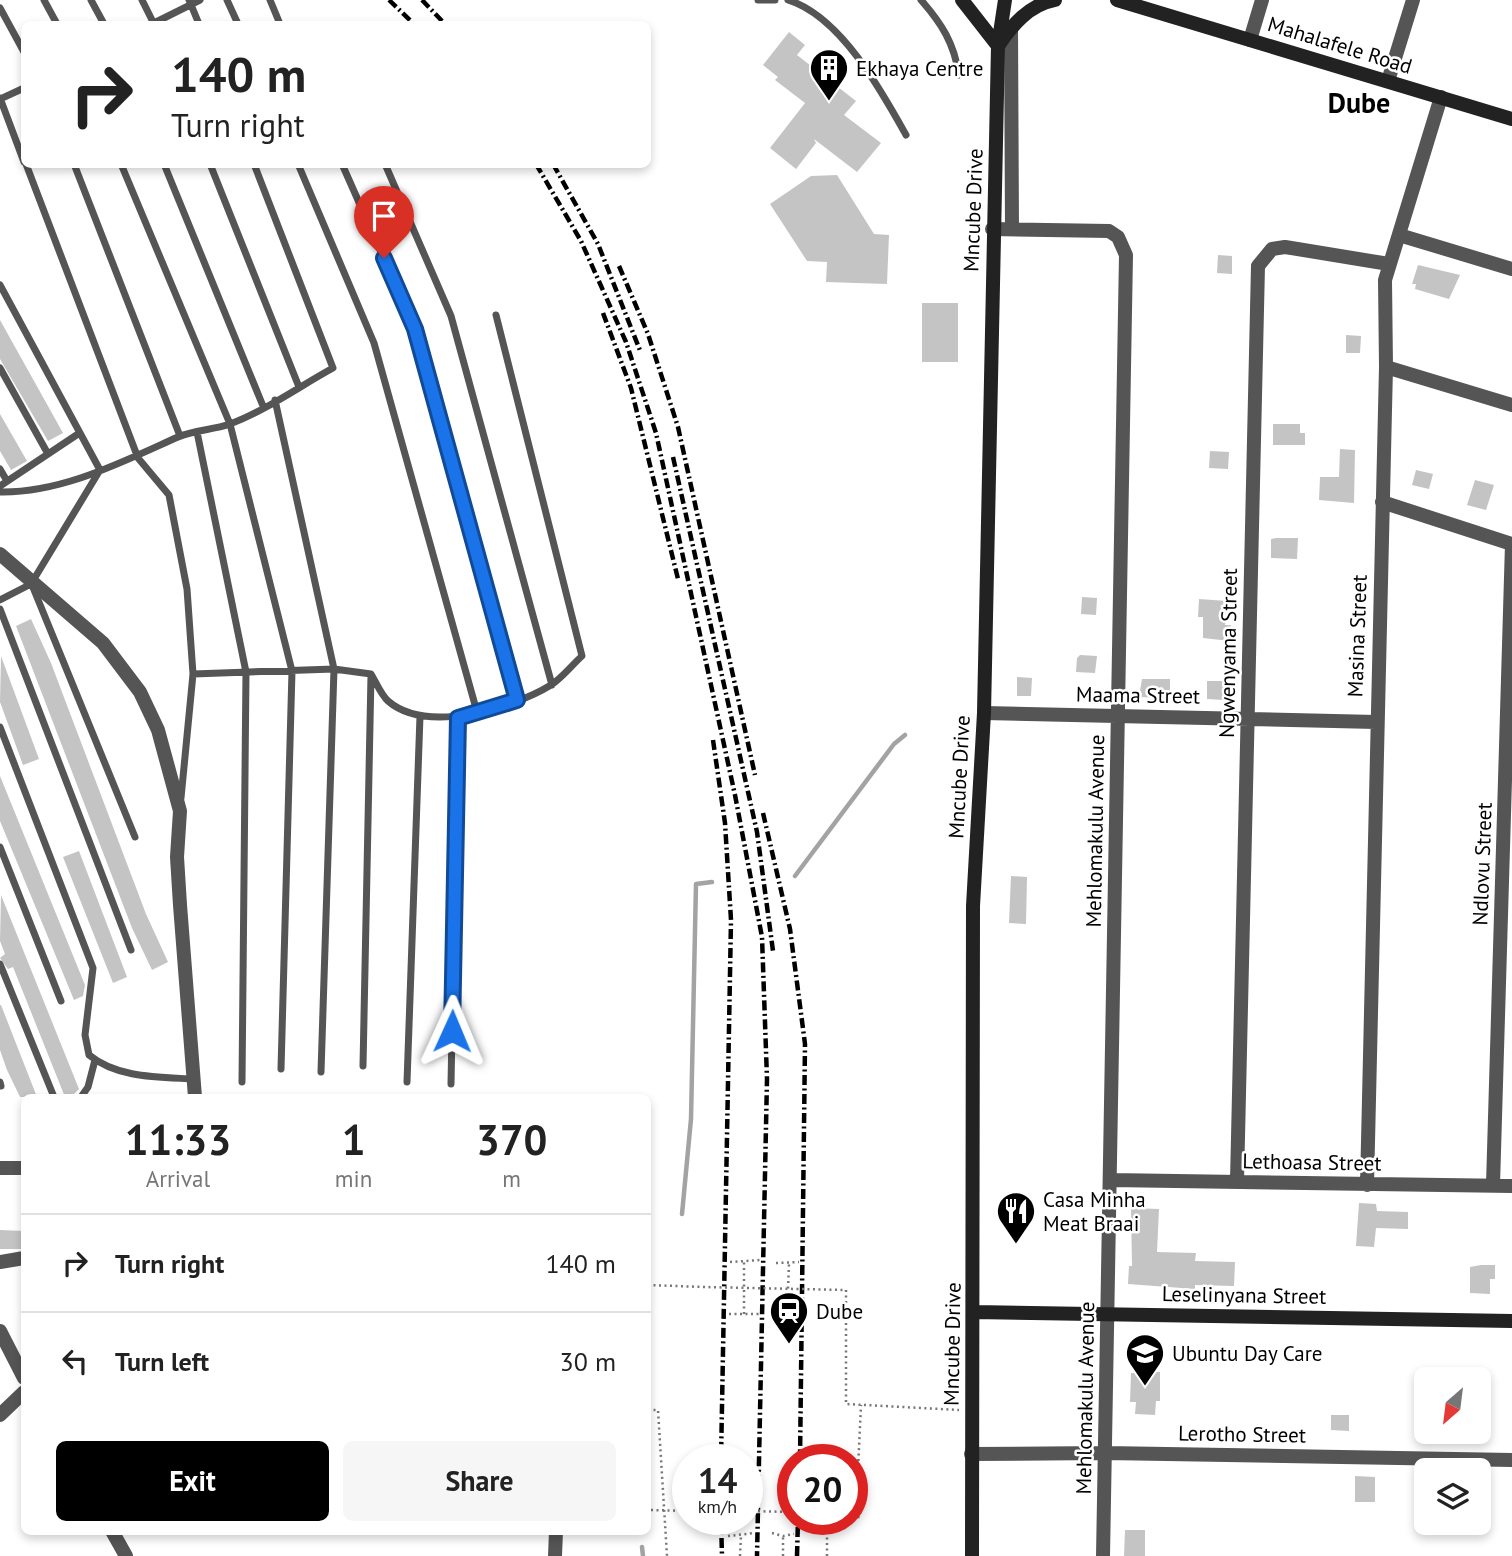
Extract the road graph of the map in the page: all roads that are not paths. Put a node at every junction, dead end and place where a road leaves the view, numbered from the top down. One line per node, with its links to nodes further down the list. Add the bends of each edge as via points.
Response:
1 (44, 0): 19 (lane)
2 (91, 0): 20 (lane)
3 (142, 0): 21 (lane)
4 (200, 0): 17 (lane)
5 (227, 0): 24 (lane)
6 (270, 0): 25 (lane)
7 (758, 0): 8 (lane)
8 (775, 0)
9 (789, 0): 36 (lane, via 821,19 854,54 878,84)
10 (921, 0): 30 (lane, via 943,24 956,52)
11 (962, 0): 29 (street)
12 (1005, 0): 29 (street, Mncube Drive)
13 (1055, 0): 26 (street, via 1025,14)
14 (1116, 0): 27 (street, Mahalafele Road)
15 (1262, 0): 27 (street)
16 (1413, 0): 31 (street)
17 (190, 3): 22 (lane); 23 (lane)
18 (0, 8): 28 (lane)
19 (55, 21)
20 (102, 21)
21 (152, 21)
22 (158, 21)
23 (198, 21)
24 (237, 21)
25 (280, 21)
26 (1011, 27): 29 (street); 48 (street)
27 (1250, 40): 31 (street, Mahalafele Road)
28 (21, 46)
29 (998, 46): 47 (street, Mncube Drive)
30 (959, 75)
31 (1388, 81): 33 (street, Mahalafele Road)
32 (21, 89): 34 (lane)
33 (1441, 97): 35 (street, Mahalafele Road); 49 (street, Masina Street)
34 (0, 99): 37 (lane)
35 (1512, 119)
36 (906, 135)
37 (21, 153)
38 (27, 168): 65 (lane)
39 (76, 168): 63 (lane)
40 (123, 168): 60 (lane)
41 (166, 168): 59 (lane)
42 (212, 168): 56 (lane)
43 (256, 168): 56 (lane, via 333,368)
44 (300, 168): 83 (lane, via 374,343)
45 (344, 168): 82 (lane, via 415,329)
46 (387, 168): 81 (lane, via 451,316)
47 (992, 229): 48 (street, Mehlomakulu Avenue); 84 (street, Mncube Drive)
48 (1012, 229): 86 (street, Mehlomakulu Avenue, via 1109,231 1118,237 1126,256)
49 (1399, 235): 50 (street, Masina Street); 51 (street)
50 (1389, 264): 54 (street, Masina Street, via 1383,296); 88 (street, Ngwenyama Street, via 1285,247 1272,249 1258,267)
51 (1512, 269)
52 (0, 285): 62 (lane)
53 (496, 315): 81 (lane, via 582,656)
54 (1386, 367): 58 (street); 70 (street, Masina Street)
55 (0, 368): 64 (lane)
56 (299, 387): 57 (lane)
57 (275, 400): 59 (lane); 76 (lane)
58 (1512, 405)
59 (263, 406): 60 (lane)
60 (230, 424): 61 (lane); 77 (lane)
61 (197, 432): 63 (lane); 78 (lane)
62 (78, 434): 64 (lane); 67 (lane)
63 (180, 436): 65 (lane)
64 (48, 454): 68 (lane)
65 (138, 458): 67 (lane); 79 (lane, via 169,495 187,589)
66 (0, 468): 68 (lane)
67 (100, 470): 69 (lane, via 29,490); 73 (lane)
68 (4, 484)
69 (0, 492)
70 (1382, 502): 71 (street); 89 (street, Masina Street)
71 (1512, 544): 113 (street, Ndlovu Street)
72 (0, 554): 73 (street)
73 (31, 584): 74 (lane); 91 (street, via 103,643 140,692 158,730); 92 (lane)
74 (0, 600)
75 (0, 609): 94 (lane)
76 (334, 669): 77 (lane); 80 (lane); 100 (lane)
77 (292, 671): 78 (lane); 99 (lane)
78 (246, 672): 79 (lane); 102 (lane)
79 (193, 674): 91 (lane)
80 (371, 674): 85 (lane, via 388,701); 98 (lane)
81 (552, 685): 82 (lane)
82 (517, 700): 83 (lane)
83 (477, 712): 87 (lane)
84 (984, 713): 86 (street, Maama Street); 117 (street, Mncube Drive, via 973,906)
85 (419, 716): 87 (lane); 103 (lane)
86 (1118, 716): 88 (street, Maama Street); 110 (street, Mehlomakulu Avenue)
87 (458, 718): 104 (lane)
88 (1247, 718): 89 (street, Maama Street); 111 (street, Ngwenyama Street)
89 (1376, 722): 112 (street, Masina Street)
90 (0, 727): 97 (lane, via 93,968 85,1035 89,1055)
91 (180, 811): 101 (street, via 177,857)
92 (135, 837)
93 (0, 847): 96 (lane)
94 (131, 950)
95 (0, 964): 105 (lane)
96 (61, 1002)
97 (95, 1060): 101 (lane, via 148,1077); 106 (lane)
98 (363, 1066)
99 (281, 1069)
100 (321, 1072)
101 (193, 1079): 107 (street)
102 (242, 1082)
103 (407, 1082)
104 (450, 1084)
105 (53, 1094)
106 (82, 1094)
107 (195, 1094)
108 (0, 1168): 109 (street)
109 (21, 1168)
110 (1111, 1180): 111 (street, Lethoasa Street); 118 (street, Mehlomakulu Avenue)
111 (1237, 1181): 112 (street, Lethoasa Street)
112 (1367, 1185): 113 (street, Lethoasa Street)
113 (1493, 1185): 114 (street, Lethoasa Street)
114 (1512, 1186)
115 (21, 1258): 116 (street)
116 (0, 1262)
117 (974, 1312): 118 (street, Leselinyana Street); 125 (street, Mncube Drive)
118 (1106, 1313): 119 (street, Leselinyana Street); 124 (street, Mehlomakulu Avenue)
119 (1512, 1321)
120 (0, 1331): 121 (street)
121 (21, 1372)
122 (21, 1395): 123 (street)
123 (0, 1415)
124 (1106, 1453): 125 (street, Lerotho Street); 126 (street, Lerotho Street); 132 (street, Mehlomakulu Avenue)
125 (971, 1454): 131 (street, Mncube Drive)
126 (1512, 1460)
127 (114, 1535): 129 (street)
128 (556, 1535): 130 (street)
129 (126, 1556)
130 (555, 1556)
131 (972, 1556)
132 (1103, 1556)

